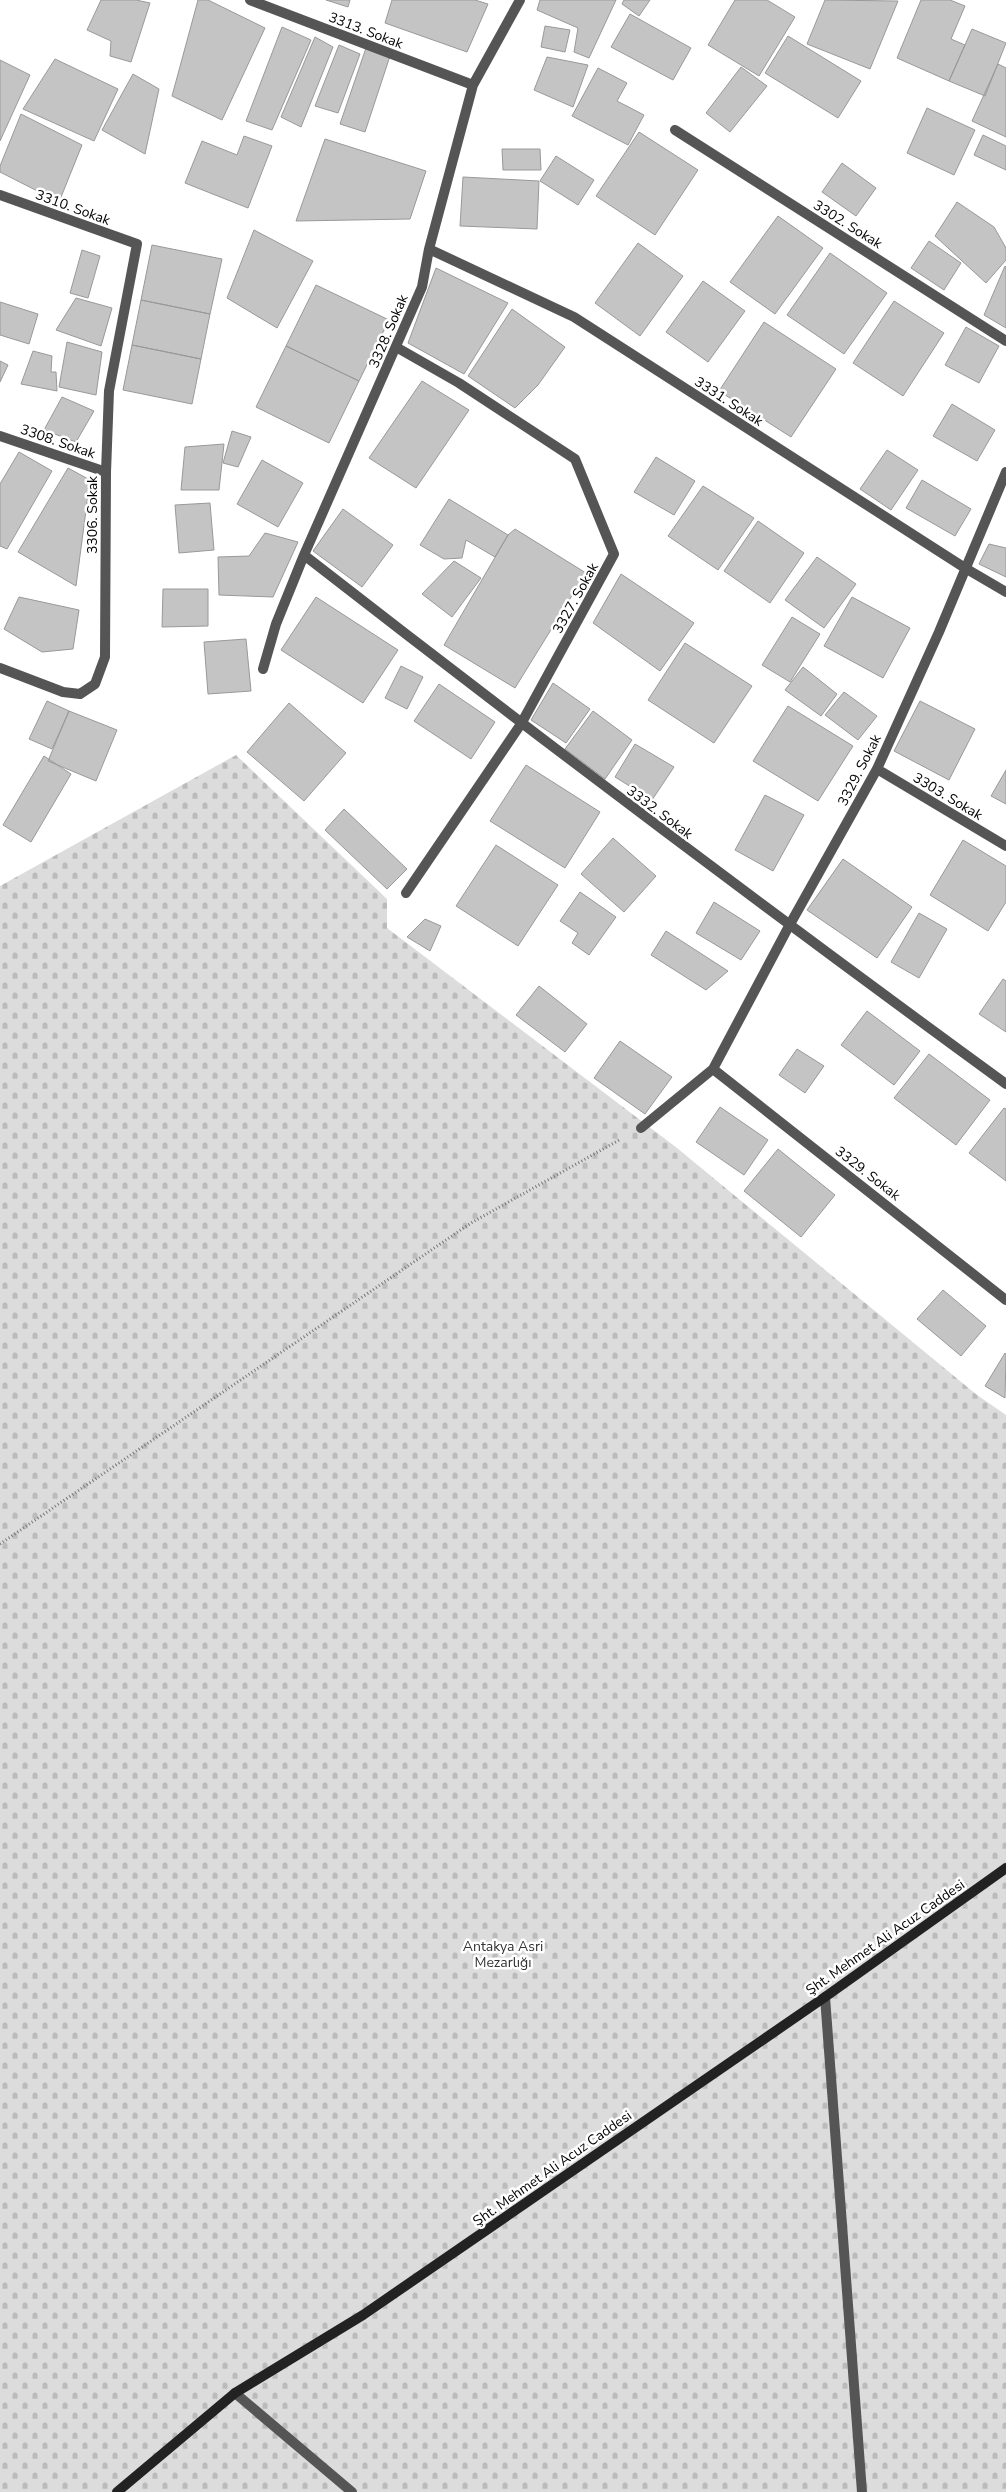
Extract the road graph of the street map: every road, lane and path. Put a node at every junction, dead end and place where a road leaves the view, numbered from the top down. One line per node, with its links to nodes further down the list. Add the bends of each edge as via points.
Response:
1 (250, 0): 3 (street, 3313. Sokak)
2 (520, 0): 3 (street, 3328. Sokak)
3 (473, 85): 7 (street, 3328. Sokak)
4 (675, 130): 8 (street, 3302. Sokak)
5 (0, 195): 6 (street, 3310. Sokak)
6 (137, 244): 11 (street, 3306. Sokak, via 109,391)
7 (428, 249): 9 (street, 3328. Sokak, via 422,286); 14 (street, 3331. Sokak, via 574,317)
8 (1006, 341)
9 (396, 347): 13 (street, 3328. Sokak); 18 (street, 3327. Sokak, via 459,383 574,459 614,554)
10 (0, 436): 11 (street, 3308. Sokak)
11 (106, 472): 16 (street, 3306. Sokak, via 105,658 95,684 80,694 63,692)
12 (1006, 472): 14 (street, 3329. Sokak)
13 (304, 555): 17 (street, 3328. Sokak, via 276,624); 18 (street, 3332. Sokak)
14 (965, 568): 15 (street, 3331. Sokak); 19 (street, 3329. Sokak)
15 (1006, 592)
16 (0, 668)
17 (263, 669)
18 (521, 724): 21 (street, 3327. Sokak); 22 (street, 3332. Sokak)
19 (876, 769): 20 (street, 3303. Sokak); 22 (street, 3329. Sokak)
20 (1006, 846)
21 (406, 893)
22 (789, 926): 23 (street, 3329. Sokak); 24 (street, 3332. Sokak)
23 (713, 1069): 25 (street, 3329. Sokak); 26 (street, 3329. Sokak)
24 (1006, 1084)
25 (641, 1128): 27 (path, via 471,1223)
26 (1006, 1300)
27 (0, 1544)
28 (1006, 1868): 29 (street, Şht. Mehmet Ali Acuz Caddesi)
29 (825, 1997): 30 (street, Şht. Mehmet Ali Acuz Caddesi, via 362,2315); 33 (street)
30 (235, 2393): 31 (street, Şht. Mehmet Ali Acuz Caddesi); 32 (street)
31 (116, 2492)
32 (352, 2492)
33 (862, 2492)

